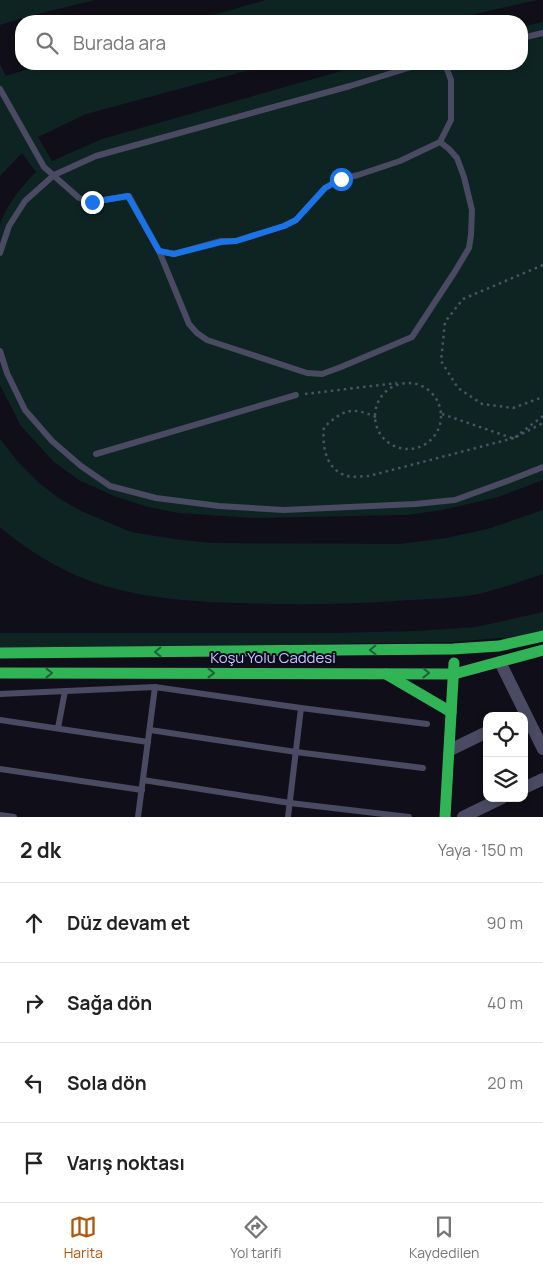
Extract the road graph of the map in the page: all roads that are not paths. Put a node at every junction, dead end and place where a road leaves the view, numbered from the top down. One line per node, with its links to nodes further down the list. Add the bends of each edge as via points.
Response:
1 (543, 33): 2 (lane)
2 (528, 37)
3 (402, 70): 7 (lane, via 96,156)
4 (447, 70): 6 (lane, via 451,80 452,120)
5 (0, 89): 7 (lane, via 44,167)
6 (440, 142): 8 (lane, via 400,161 341,179 325,188 296,220 284,226 236,241 174,254); 8 (lane, via 457,158 464,177 472,210 469,248 412,337 341,367 322,374 306,373 206,340 189,324)
7 (54, 175): 8 (lane, via 79,198 92,202 128,196); 9 (lane, via 25,201 9,226)
8 (159, 251)
9 (0, 253)
10 (0, 351): 13 (lane, via 25,410 52,441 110,486 156,498 284,510 415,504 454,500)
11 (296, 395): 12 (lane)
12 (96, 454)
13 (543, 467)
14 (543, 636): 15 (main road, Koşu Yolu Caddesi)
15 (499, 646): 16 (main road, Koşu Yolu Caddesi); 19 (main road)
16 (432, 649): 18 (main road, Koşu Yolu Caddesi, one-way to 18); 19 (main road, via 448,654)
17 (543, 650): 20 (main road, Koşu Yolu Caddesi)
18 (0, 653)
19 (454, 661): 23 (main road)
20 (500, 662): 23 (main road, Koşu Yolu Caddesi); 29 (street)
21 (383, 672): 22 (main road, Koşu Yolu Caddesi, one-way to 21); 23 (main road, Koşu Yolu Caddesi, one-way to 23); 28 (main road)
22 (0, 673)
23 (454, 674): 28 (main road)
24 (155, 687): 25 (lane); 27 (lane); 34 (lane)
25 (65, 692): 26 (lane); 33 (lane)
26 (0, 694)
27 (302, 708): 32 (lane); 39 (lane)
28 (451, 712): 38 (main road)
29 (522, 712)
30 (0, 720): 33 (lane)
31 (528, 723): 37 (street)
32 (427, 724)
33 (58, 728): 36 (lane)
34 (150, 730): 36 (lane); 39 (lane)
35 (483, 734): 38 (street)
36 (148, 742): 43 (lane)
37 (543, 748)
38 (450, 750): 53 (main road)
39 (296, 752): 40 (lane); 47 (lane)
40 (423, 768)
41 (0, 769): 45 (lane)
42 (543, 779): 44 (street)
43 (143, 780): 45 (lane); 47 (lane)
44 (528, 786)
45 (142, 790): 50 (lane)
46 (494, 802): 54 (street)
47 (290, 803): 51 (lane); 52 (lane)
48 (0, 815): 49 (lane)
49 (14, 817)
50 (138, 817)
51 (288, 817)
52 (409, 817)
53 (445, 817)
54 (463, 817)

